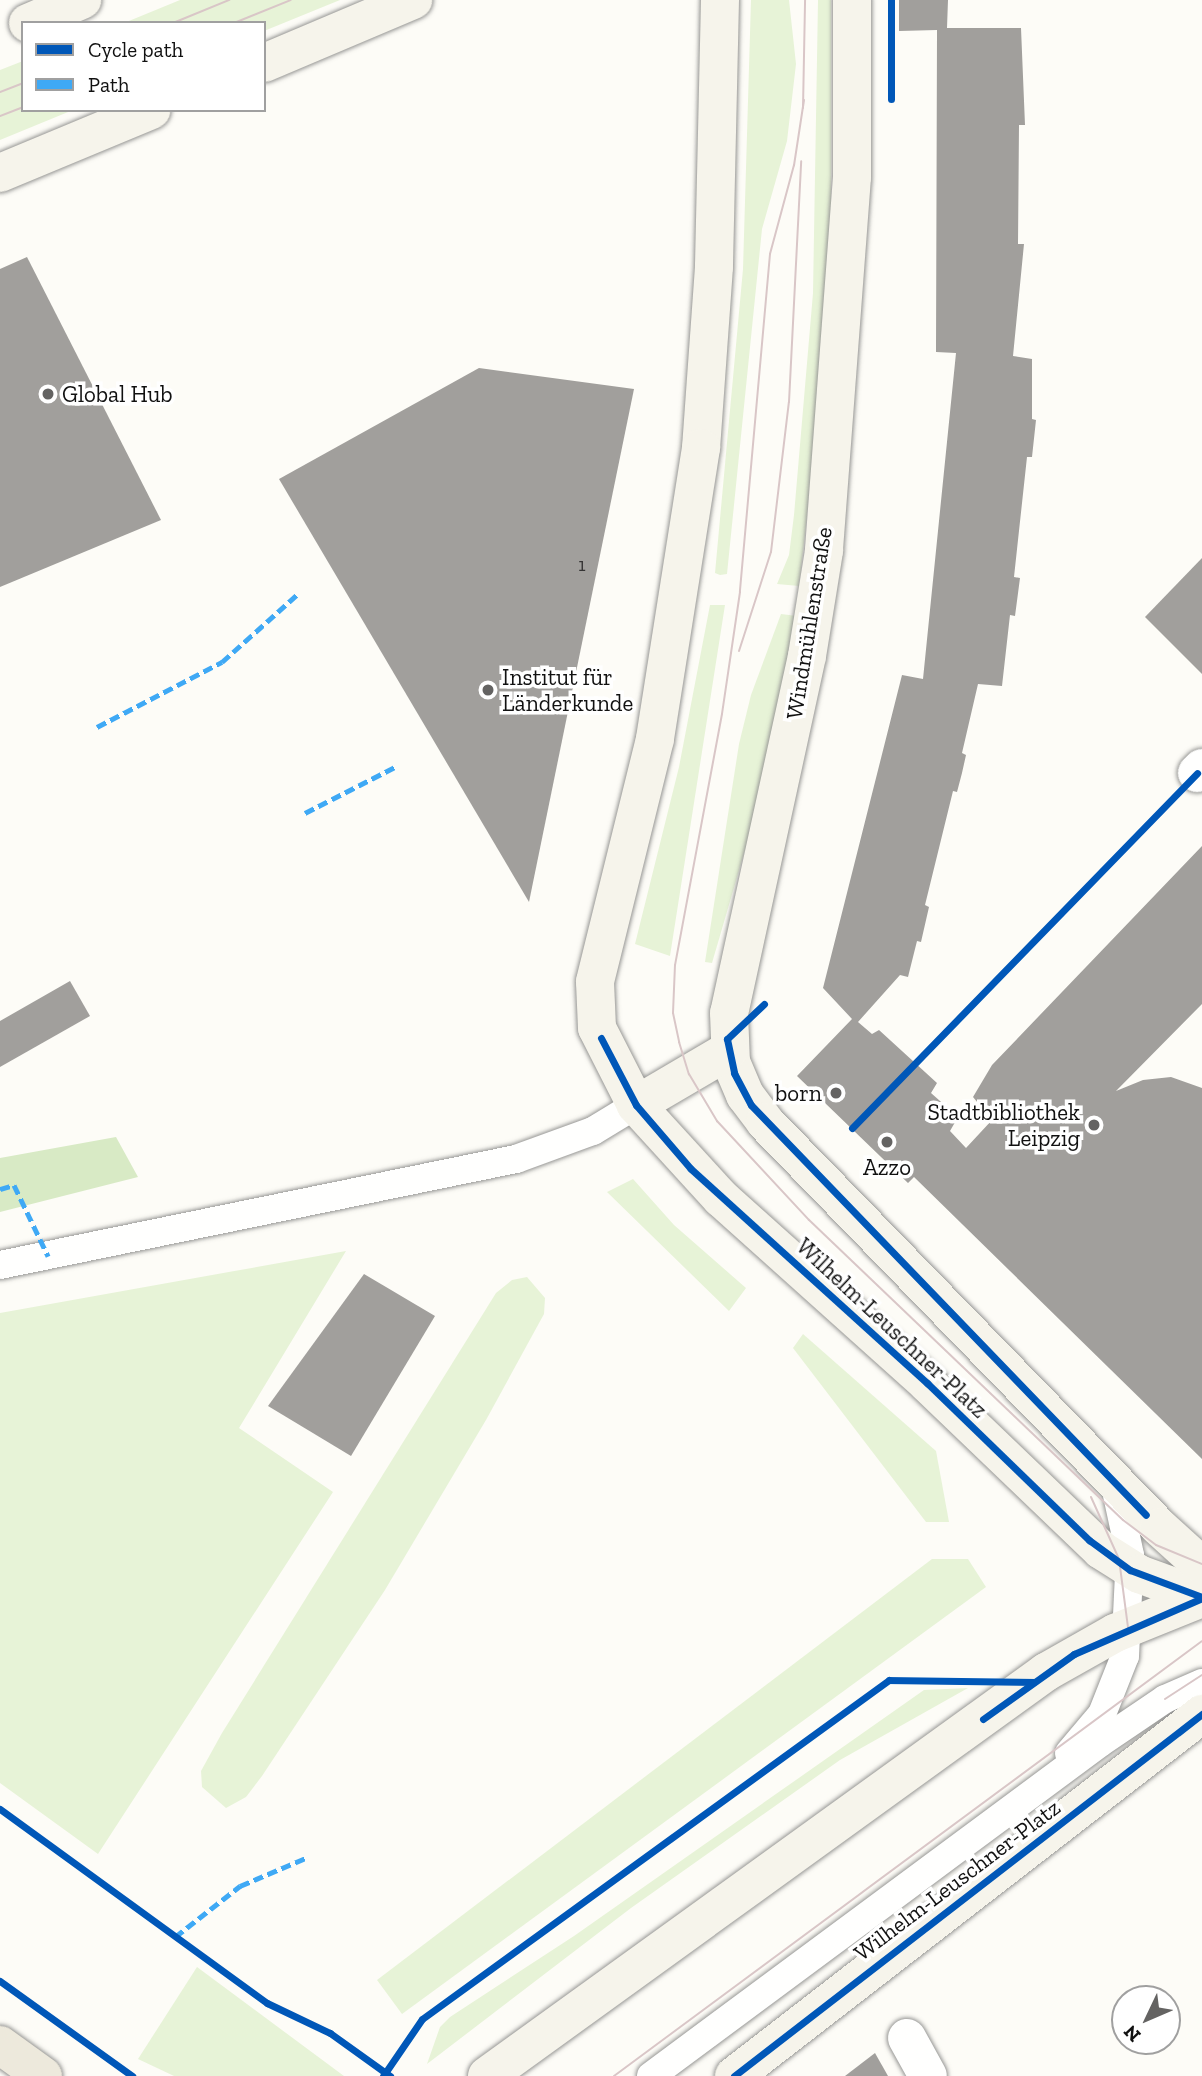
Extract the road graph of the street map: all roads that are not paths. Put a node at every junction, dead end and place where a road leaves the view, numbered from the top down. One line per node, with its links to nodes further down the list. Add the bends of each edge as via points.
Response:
1 (82, 0): 5 (street)
2 (413, 0): 8 (street)
3 (720, 0): 12 (street, Wilhelm-Leuschner-Platz, via 714,267 701,448 654,739 595,982 594,1008 601,1038)
4 (852, 0): 11 (street, Windmühlenstraße, via 852,177 824,551 807,656 729,1013)
5 (33, 21)
6 (21, 26): 7 (street)
7 (0, 34)
8 (266, 62)
9 (146, 112): 10 (street)
10 (0, 173)
11 (728, 1051): 12 (street); 13 (street, Windmühlenstraße, via 751,1105)
12 (636, 1105): 14 (lane, via 593,1131 516,1159); 17 (street, Wilhelm-Leuschner-Platz, via 722,1198 917,1373 1089,1540)
13 (841, 1200): 15 (street, Wilhelm-Leuschner-Platz)
14 (0, 1265)
15 (1114, 1481): 16 (street, Wilhelm-Leuschner-Platz); 17 (lane)
16 (1202, 1566)
17 (1130, 1570): 18 (street, Wilhelm-Leuschner-Platz); 19 (lane)
18 (1202, 1597): 19 (street, Wilhelm-Leuschner-Platz)
19 (1128, 1627): 22 (lane, via 1125,1656 1102,1714); 26 (street, Wilhelm-Leuschner-Platz, via 1074,1654 1033,1682)
20 (1202, 1683): 22 (lane, via 1165,1699)
21 (1202, 1714): 28 (street, Wilhelm-Leuschner-Platz)
22 (1010, 1811): 27 (lane)
23 (907, 2038): 29 (street)
24 (0, 2045): 25 (main road)
25 (43, 2076)
26 (487, 2076)
27 (651, 2076)
28 (734, 2076)
29 (928, 2076)

